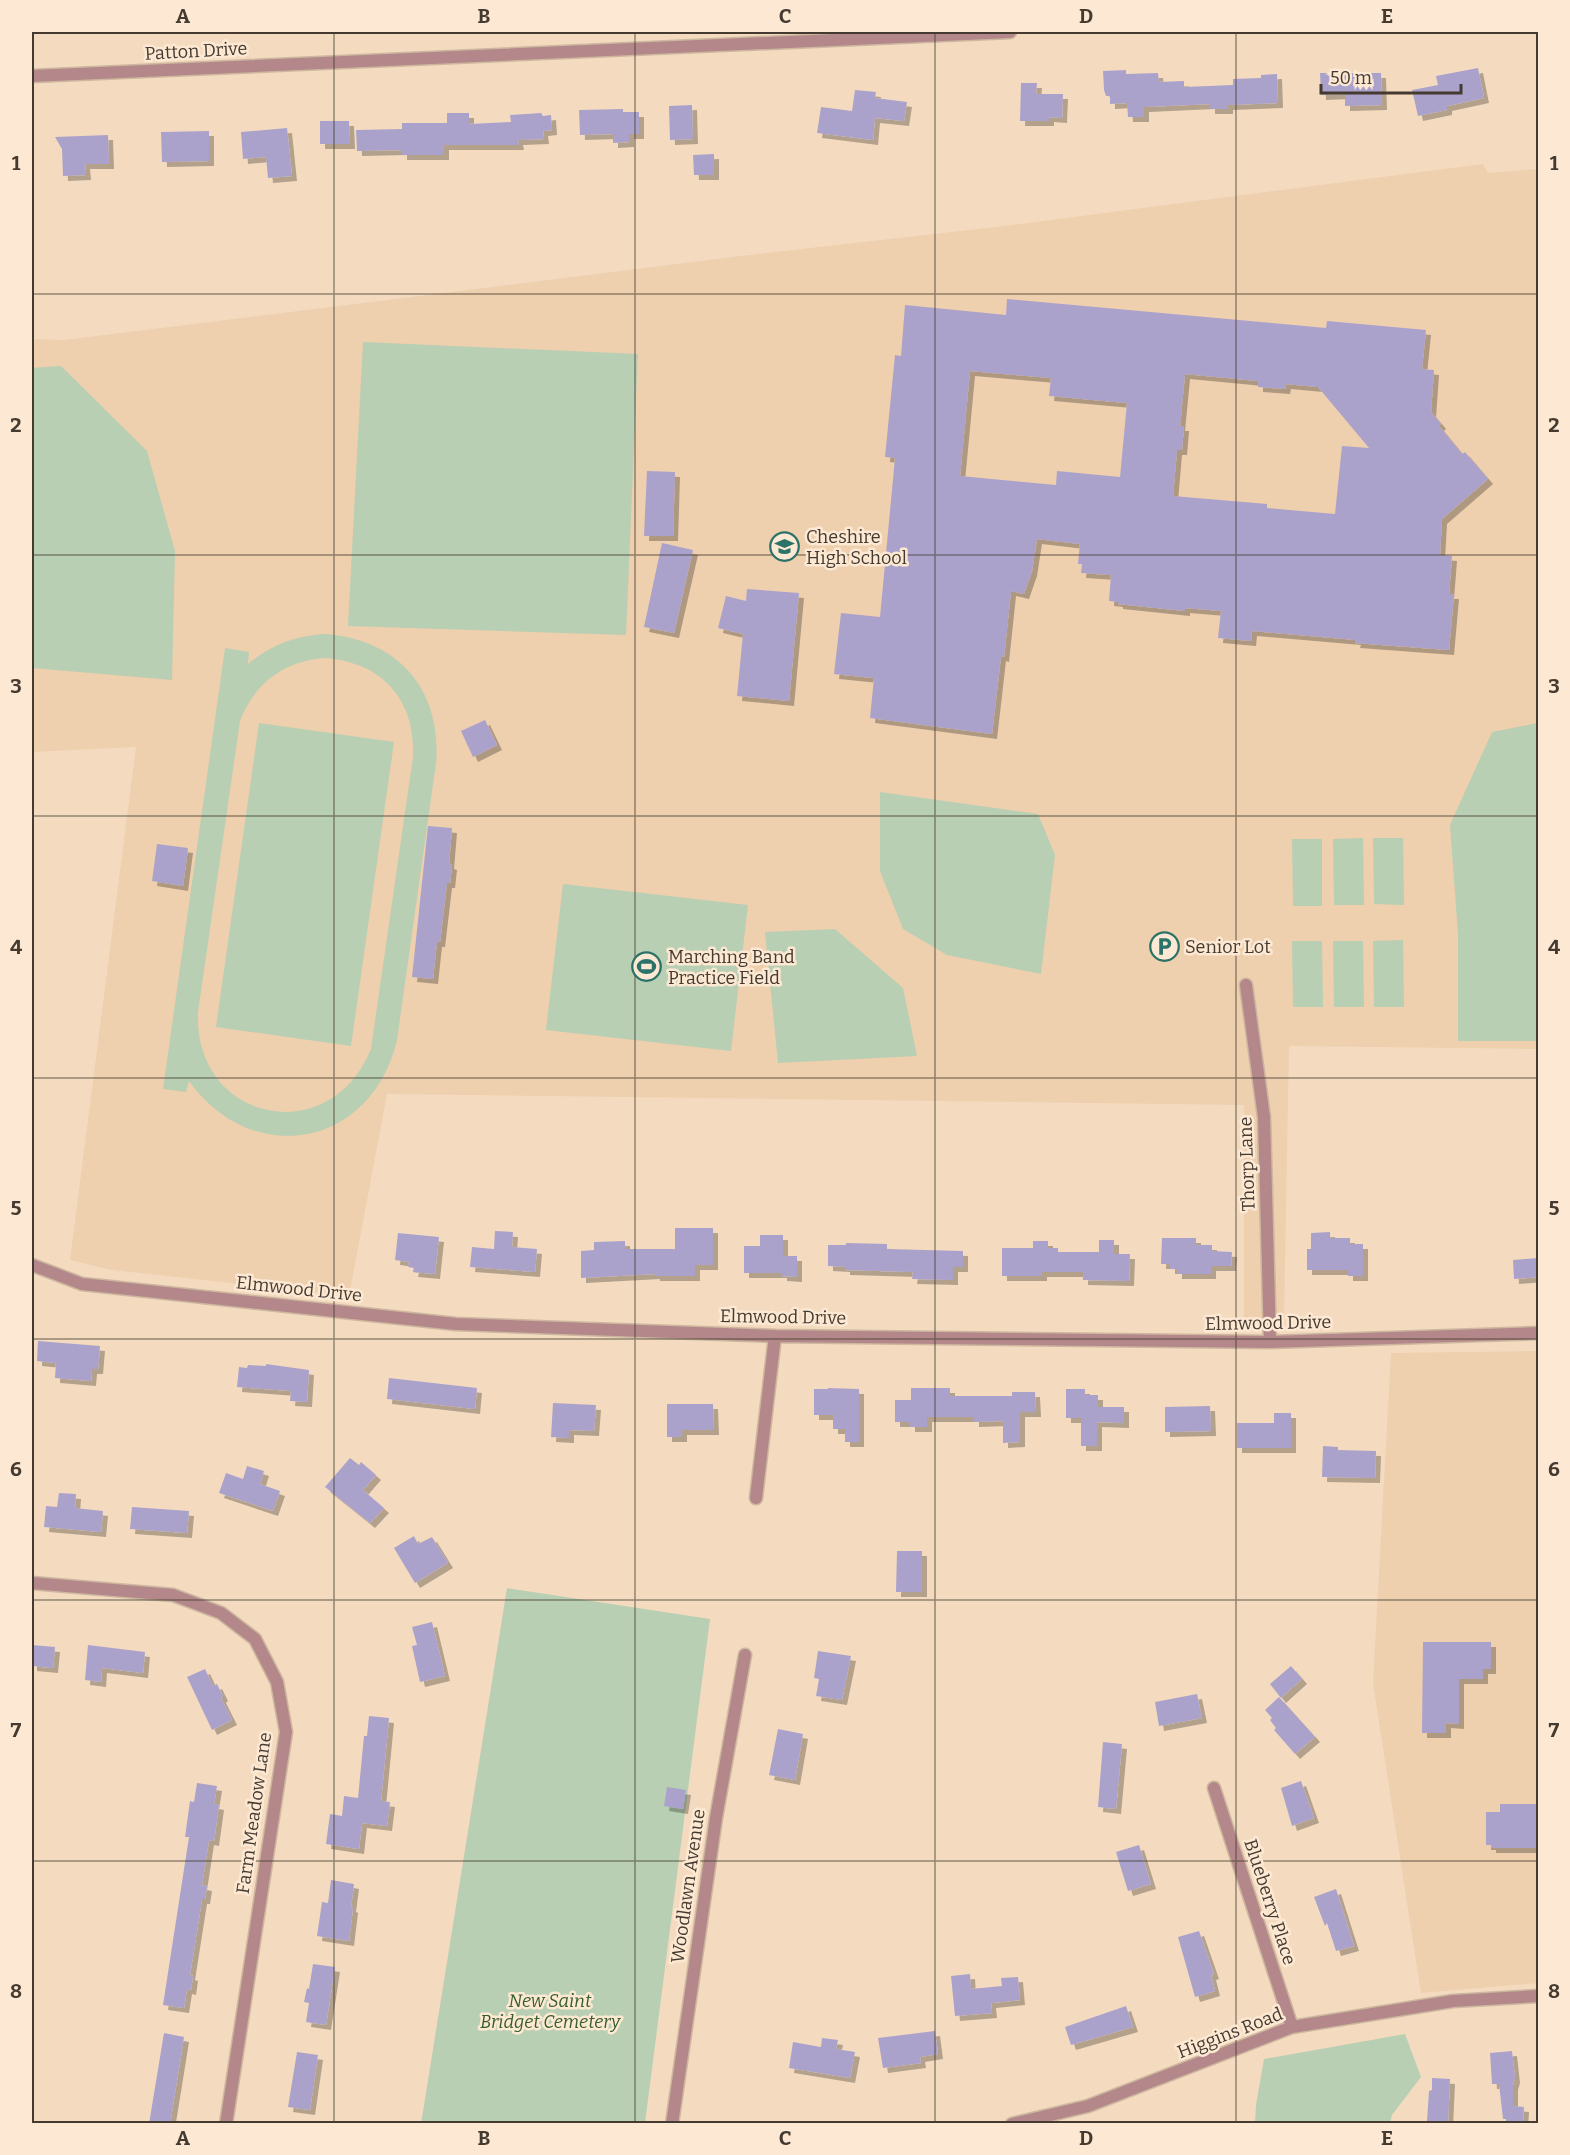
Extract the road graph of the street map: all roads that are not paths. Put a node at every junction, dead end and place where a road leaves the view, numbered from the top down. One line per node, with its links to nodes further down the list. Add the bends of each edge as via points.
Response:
1 (1010, 32): 2 (street, Patton Drive)
2 (32, 76)
3 (1246, 985): 7 (street, Thorp Lane, via 1264,1117)
4 (32, 1265): 6 (street, Elmwood Drive, via 82,1284 456,1324)
5 (1539, 1333): 7 (street, Elmwood Drive)
6 (775, 1336): 7 (street, Elmwood Drive); 8 (street)
7 (1270, 1342)
8 (756, 1498)
9 (32, 1583): 14 (street, Farm Meadow Lane, via 174,1595 221,1613 255,1639 278,1682 286,1732)
10 (745, 1654): 15 (street, Woodlawn Avenue, via 716,1818)
11 (1214, 1788): 13 (street, Blueberry Place)
12 (1539, 1996): 13 (street, Higgins Road, via 1453,2001)
13 (1292, 2027): 16 (street, Higgins Road, via 1088,2106)
14 (226, 2124)
15 (672, 2124)
16 (1012, 2124)

